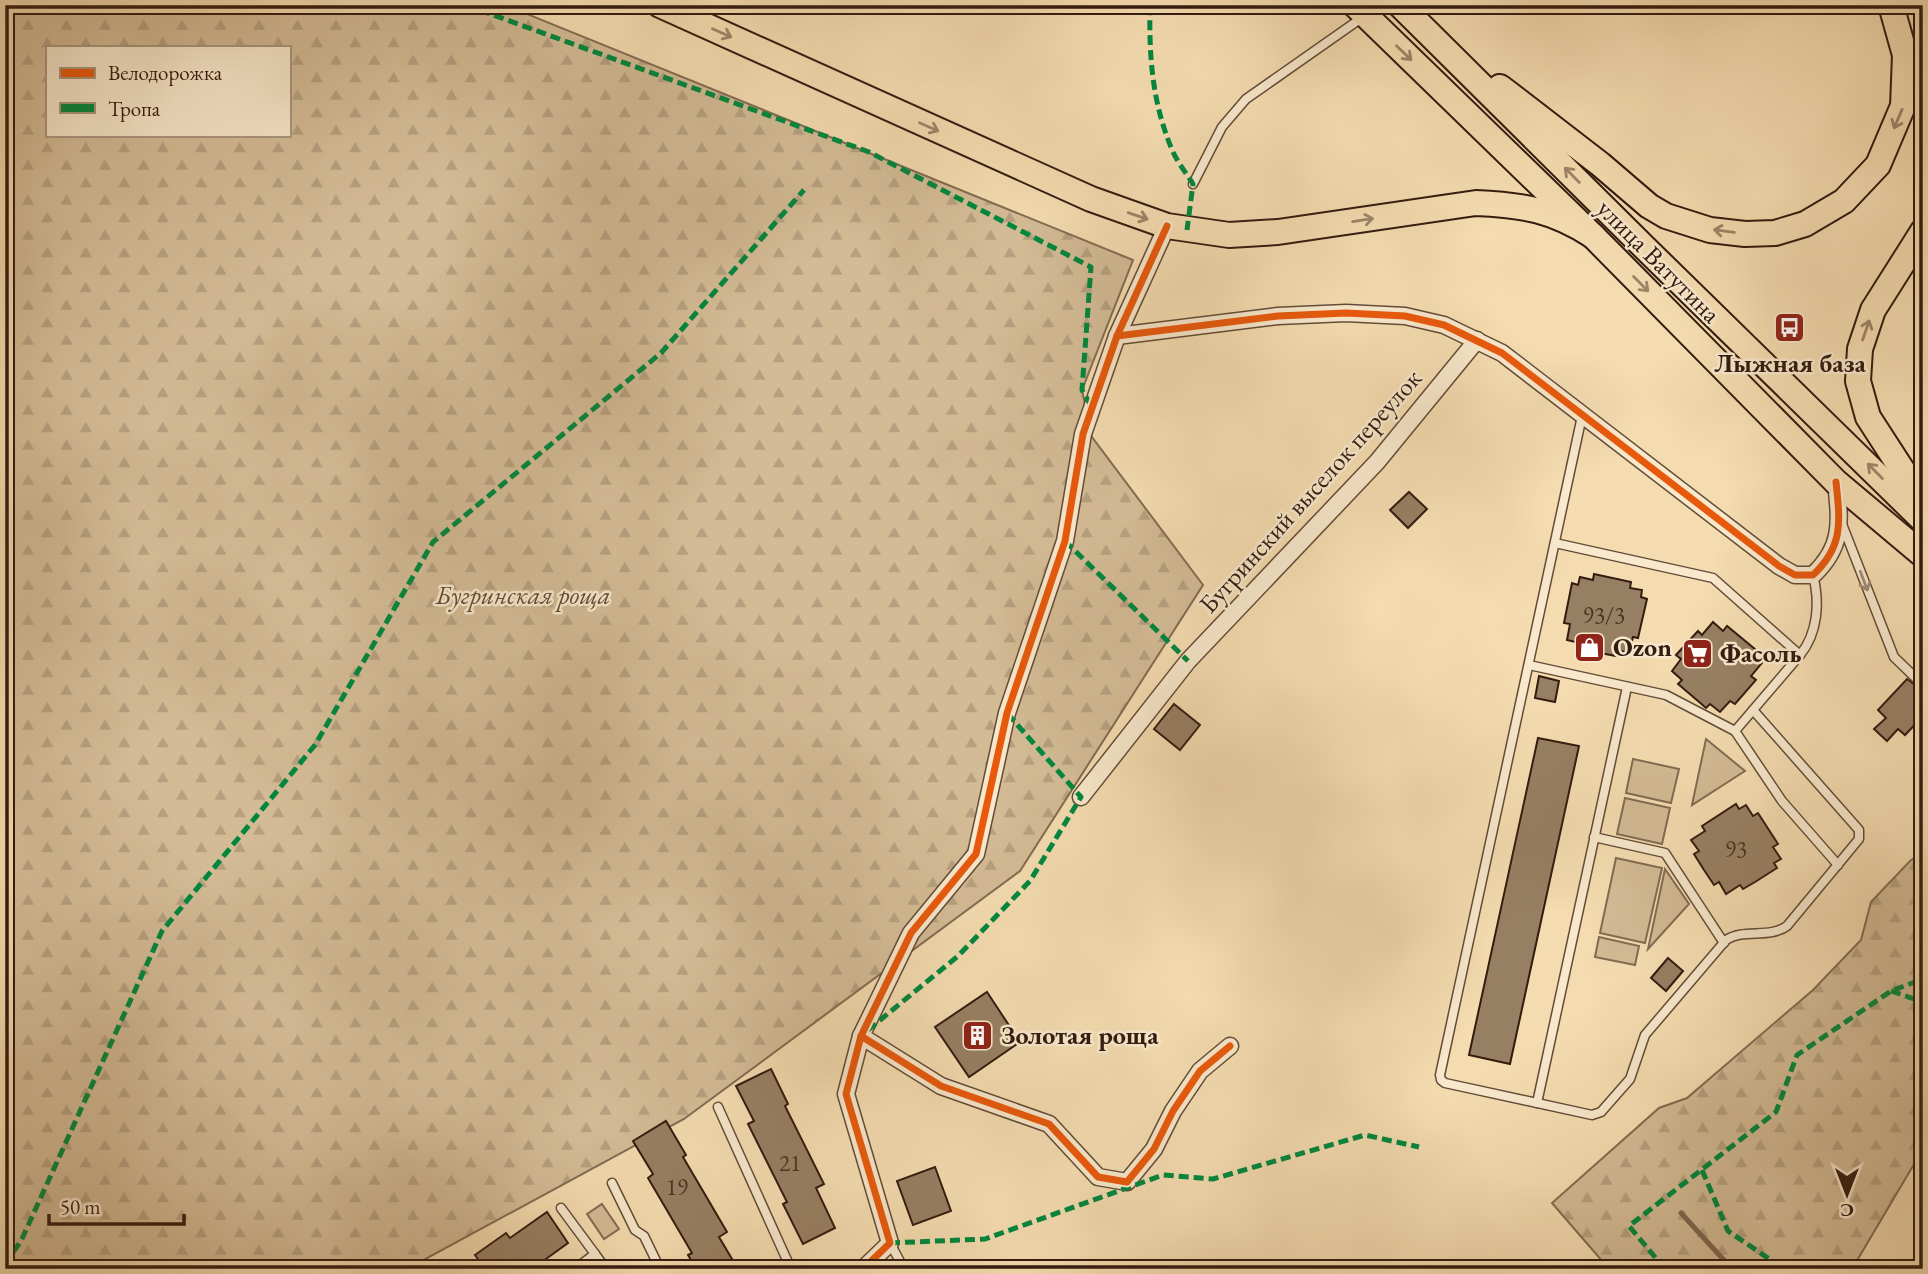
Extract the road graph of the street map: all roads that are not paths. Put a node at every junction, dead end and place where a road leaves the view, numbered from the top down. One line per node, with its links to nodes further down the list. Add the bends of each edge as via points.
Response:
1 (660, 5): 7 (main road, one-way to 7, via 1091,199)
2 (1400, 5): 5 (main road, улица Ватутина)
3 (1891, 5): 5 (main road, one-way to 5, via 1905,55 1903,106 1878,165 1844,201 1805,224 1774,233 1710,230 1648,206 1533,111)
4 (1360, 10): 6 (lane, via 1246,99 1222,127); 9 (main road, улица Ватутина, one-way to 9)
5 (1439, 43): 16 (main road, улица Ватутина, one-way to 5)
6 (1194, 184)
7 (1167, 226): 9 (main road, one-way to 9, via 1229,235 1278,232 1476,203 1538,210 1567,219); 10 (street)
8 (1923, 231): 14 (main road, one-way to 8, via 1868,417 1858,381 1860,349 1873,310)
9 (1593, 236): 13 (main road, улица Ватутина, one-way to 13)
10 (1117, 336): 11 (street, via 1278,316 1346,313 1405,316 1444,325); 30 (street, via 1083,434 1065,541 1007,713 976,854 911,933)
11 (1477, 340): 12 (street, via 1502,353); 26 (street, Бугринский выселок переулок, via 1377,462 1188,662)
12 (1583, 416): 17 (lane); 19 (street, via 1780,566 1796,575)
13 (1836, 482): 15 (street); 18 (main road, улица Ватутина)
14 (1923, 502)
15 (1840, 518): 19 (street, via 1831,555); 22 (lane, one-way to 22, via 1894,657)
16 (1923, 520)
17 (1555, 543): 20 (lane, via 1713,578); 21 (lane)
18 (1923, 555)
19 (1813, 575): 20 (lane, via 1818,601 1810,642)
20 (1800, 655): 24 (lane)
21 (1529, 665): 23 (lane); 32 (lane, via 1440,1075 1445,1083)
22 (1923, 685)
23 (1627, 687): 25 (lane, via 1666,695); 27 (lane)
24 (1753, 710): 25 (lane); 28 (lane, via 1859,830 1860,839)
25 (1735, 732): 28 (lane, via 1782,801)
26 (1081, 797)
27 (1594, 837): 29 (lane, via 1665,853); 32 (lane)
28 (1838, 865): 29 (lane, via 1781,930 1732,936)
29 (1724, 943): 32 (lane, via 1645,1035 1633,1075 1601,1112 1592,1115)
30 (861, 1036): 31 (street, via 941,1086 1049,1124 1098,1177 1127,1182 1154,1149 1200,1071); 36 (street, via 846,1094)
31 (1230, 1046)
32 (1537, 1103)
33 (718, 1107): 41 (lane)
34 (612, 1183): 40 (lane)
35 (562, 1209): 37 (lane)
36 (890, 1243): 42 (street); 43 (lane)
37 (595, 1254): 38 (lane); 39 (lane)
38 (575, 1269)
39 (606, 1269)
40 (660, 1269)
41 (792, 1269)
42 (863, 1269)
43 (904, 1269)

